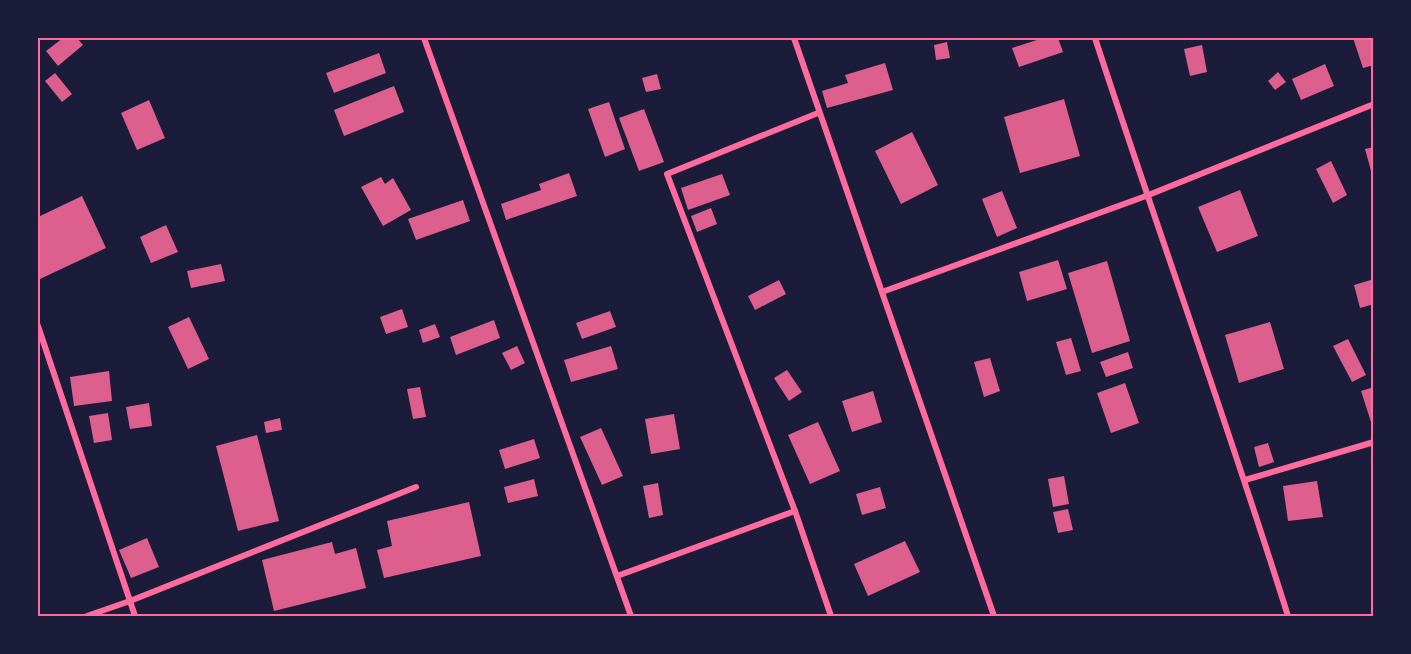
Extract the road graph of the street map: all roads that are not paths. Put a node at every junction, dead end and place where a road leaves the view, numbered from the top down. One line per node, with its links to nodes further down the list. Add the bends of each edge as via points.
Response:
1 (424, 38): 13 (street)
2 (794, 38): 5 (street)
3 (1095, 38): 6 (street)
4 (1374, 104): 6 (street)
5 (818, 113): 7 (street); 12 (street, via 667,174)
6 (1146, 196): 7 (street); 10 (street)
7 (882, 292): 19 (street)
8 (38, 326): 14 (street)
9 (1374, 442): 10 (street)
10 (1245, 480): 20 (street)
11 (416, 487): 14 (street)
12 (795, 511): 13 (street); 18 (street)
13 (617, 576): 17 (street)
14 (130, 601): 15 (street); 16 (street)
15 (87, 616)
16 (135, 616)
17 (631, 616)
18 (831, 616)
19 (994, 616)
20 (1288, 616)

